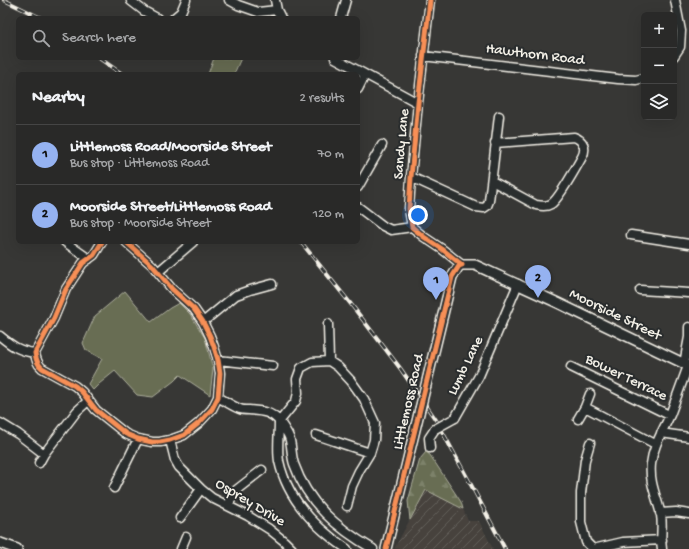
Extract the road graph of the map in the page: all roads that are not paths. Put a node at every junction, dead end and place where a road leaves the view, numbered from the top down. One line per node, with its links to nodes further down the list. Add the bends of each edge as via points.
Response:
1 (186, 0): 10 (street)
2 (230, 0): 8 (street, via 258,12)
3 (275, 0): 8 (street)
4 (346, 0): 12 (street)
5 (430, 0): 14 (street, Sandy Lane)
6 (675, 0): 13 (street, via 681,31 680,47)
7 (131, 1): 9 (street)
8 (277, 10): 11 (street)
9 (153, 16)
10 (176, 16)
11 (280, 16)
12 (342, 16)
13 (677, 52)
14 (423, 56): 19 (street, Hawthorn Road, via 618,79); 21 (street, Sandy Lane)
15 (338, 60): 16 (street)
16 (360, 72)
17 (360, 72): 18 (street)
18 (365, 75): 20 (street); 21 (street)
19 (641, 79)
20 (360, 85)
21 (418, 103): 25 (street, Sandy Lane)
22 (499, 116): 23 (street)
23 (495, 143): 26 (street); 26 (street, via 574,137 580,140 584,150 556,200 548,205 536,204)
24 (382, 146): 27 (street)
25 (411, 177): 26 (street, via 476,207 484,208 489,201); 29 (street, Sandy Lane, via 409,210)
26 (492, 181)
27 (360, 184)
28 (360, 209): 29 (street, via 391,230)
29 (412, 227): 37 (street)
30 (631, 235): 35 (street)
31 (67, 244): 36 (street)
32 (101, 244): 36 (street, via 94,255)
33 (128, 244): 38 (street)
34 (191, 244): 38 (street)
35 (689, 244)
36 (86, 261): 47 (street, via 66,289 54,318)
37 (462, 264): 40 (street, Moorside Street, via 475,265); 88 (street, Littlemoss Road, bridge, via 452,277)
38 (158, 272): 43 (street, via 194,309)
39 (272, 284): 43 (street, via 236,295)
40 (518, 284): 50 (street, Moorside Street); 68 (street, Lumb Lane, bridge, via 479,376 455,418 435,429 429,438)
41 (640, 290): 42 (street)
42 (689, 293)
43 (203, 322): 48 (street)
44 (328, 324): 49 (street)
45 (689, 327): 50 (street)
46 (0, 336): 47 (street, via 14,347)
47 (35, 352): 55 (street, via 38,365 75,386)
48 (218, 360): 51 (street); 54 (street)
49 (329, 361): 59 (street, via 312,362 301,368 297,379 296,401); 69 (street, via 351,381 364,399 375,423)
50 (687, 365): 57 (street)
51 (273, 366)
52 (571, 367): 57 (street, Bower Terrace)
53 (590, 394): 56 (street)
54 (218, 397): 59 (street, via 241,409 265,411); 65 (street, via 212,409 199,423 184,435)
55 (88, 401): 64 (street, via 126,434); 70 (street, via 77,411)
56 (585, 407): 58 (street); 67 (street)
57 (669, 415): 61 (street)
58 (578, 419)
59 (279, 422): 86 (street, via 279,460 285,481 296,501 310,517); 87 (street, via 289,437 294,463 305,488 316,504 341,527)
60 (0, 423): 70 (street)
61 (661, 433): 63 (street); 67 (street)
62 (316, 435): 69 (street)
63 (689, 437)
64 (138, 439): 65 (street, via 152,442); 73 (street)
65 (170, 440): 74 (street, Osprey Drive, via 179,467)
66 (590, 443): 89 (street, via 581,493 581,522 586,542)
67 (655, 444): 77 (street, via 651,475)
68 (430, 448)
69 (370, 453): 76 (street, via 352,486)
70 (44, 454): 71 (street)
71 (39, 464)
72 (262, 470): 75 (street, via 235,491)
73 (114, 488)
74 (201, 489): 75 (street, Osprey Drive); 79 (street)
75 (228, 506): 85 (street, Osprey Drive, via 269,529)
76 (347, 506)
77 (660, 513): 78 (street); 81 (street)
78 (689, 514)
79 (180, 518)
80 (186, 537): 84 (street)
81 (662, 540): 89 (street, via 623,542); 90 (street)
82 (0, 543): 83 (street)
83 (11, 548)
84 (181, 549)
85 (292, 549)
86 (347, 549)
87 (373, 549)
88 (386, 549)
89 (593, 549)
90 (662, 549)

